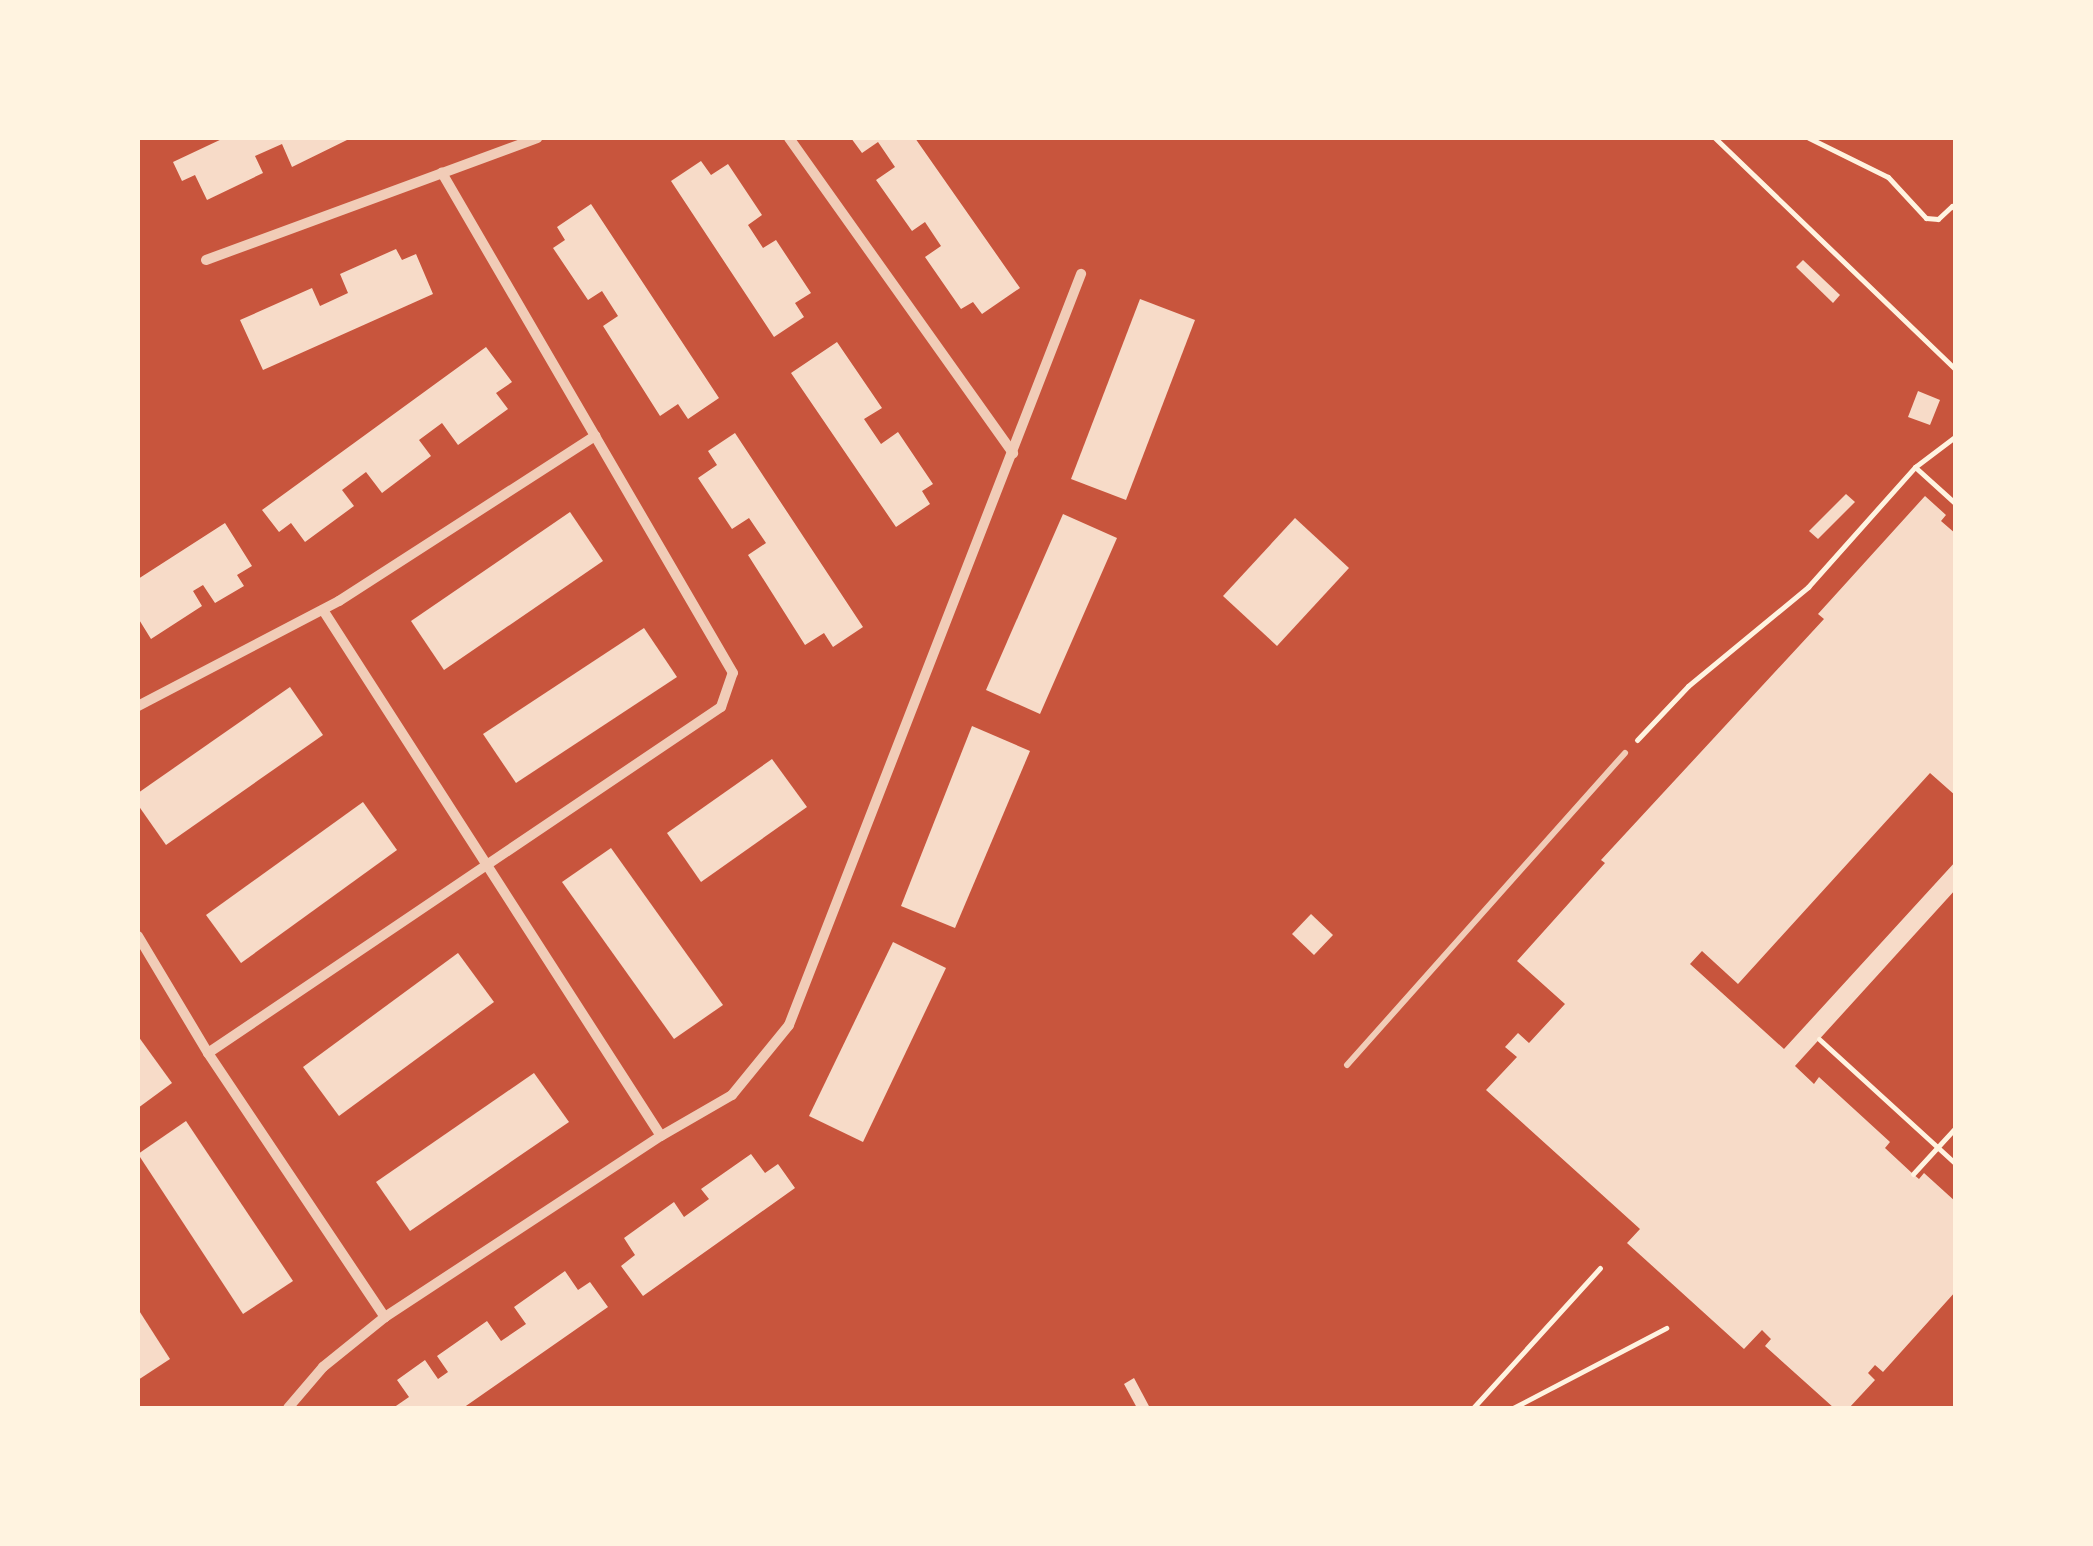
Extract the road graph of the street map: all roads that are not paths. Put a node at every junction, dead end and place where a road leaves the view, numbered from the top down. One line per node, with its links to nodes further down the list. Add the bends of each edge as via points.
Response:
1 (537, 138): 3 (street)
2 (789, 138): 7 (street)
3 (442, 173): 4 (street); 6 (street)
4 (206, 260)
5 (1081, 274): 7 (street)
6 (595, 436): 8 (street); 11 (street, via 733,673 721,707)
7 (1013, 454): 15 (street, via 789,1025 732,1095)
8 (323, 610): 9 (street); 11 (street)
9 (138, 706)
10 (1625, 753): 14 (lane)
11 (487, 865): 13 (street); 15 (street)
12 (138, 936): 13 (street)
13 (208, 1053): 16 (street)
14 (1347, 1065)
15 (661, 1136): 16 (street)
16 (385, 1317): 17 (street, via 323,1367)
17 (288, 1408)

